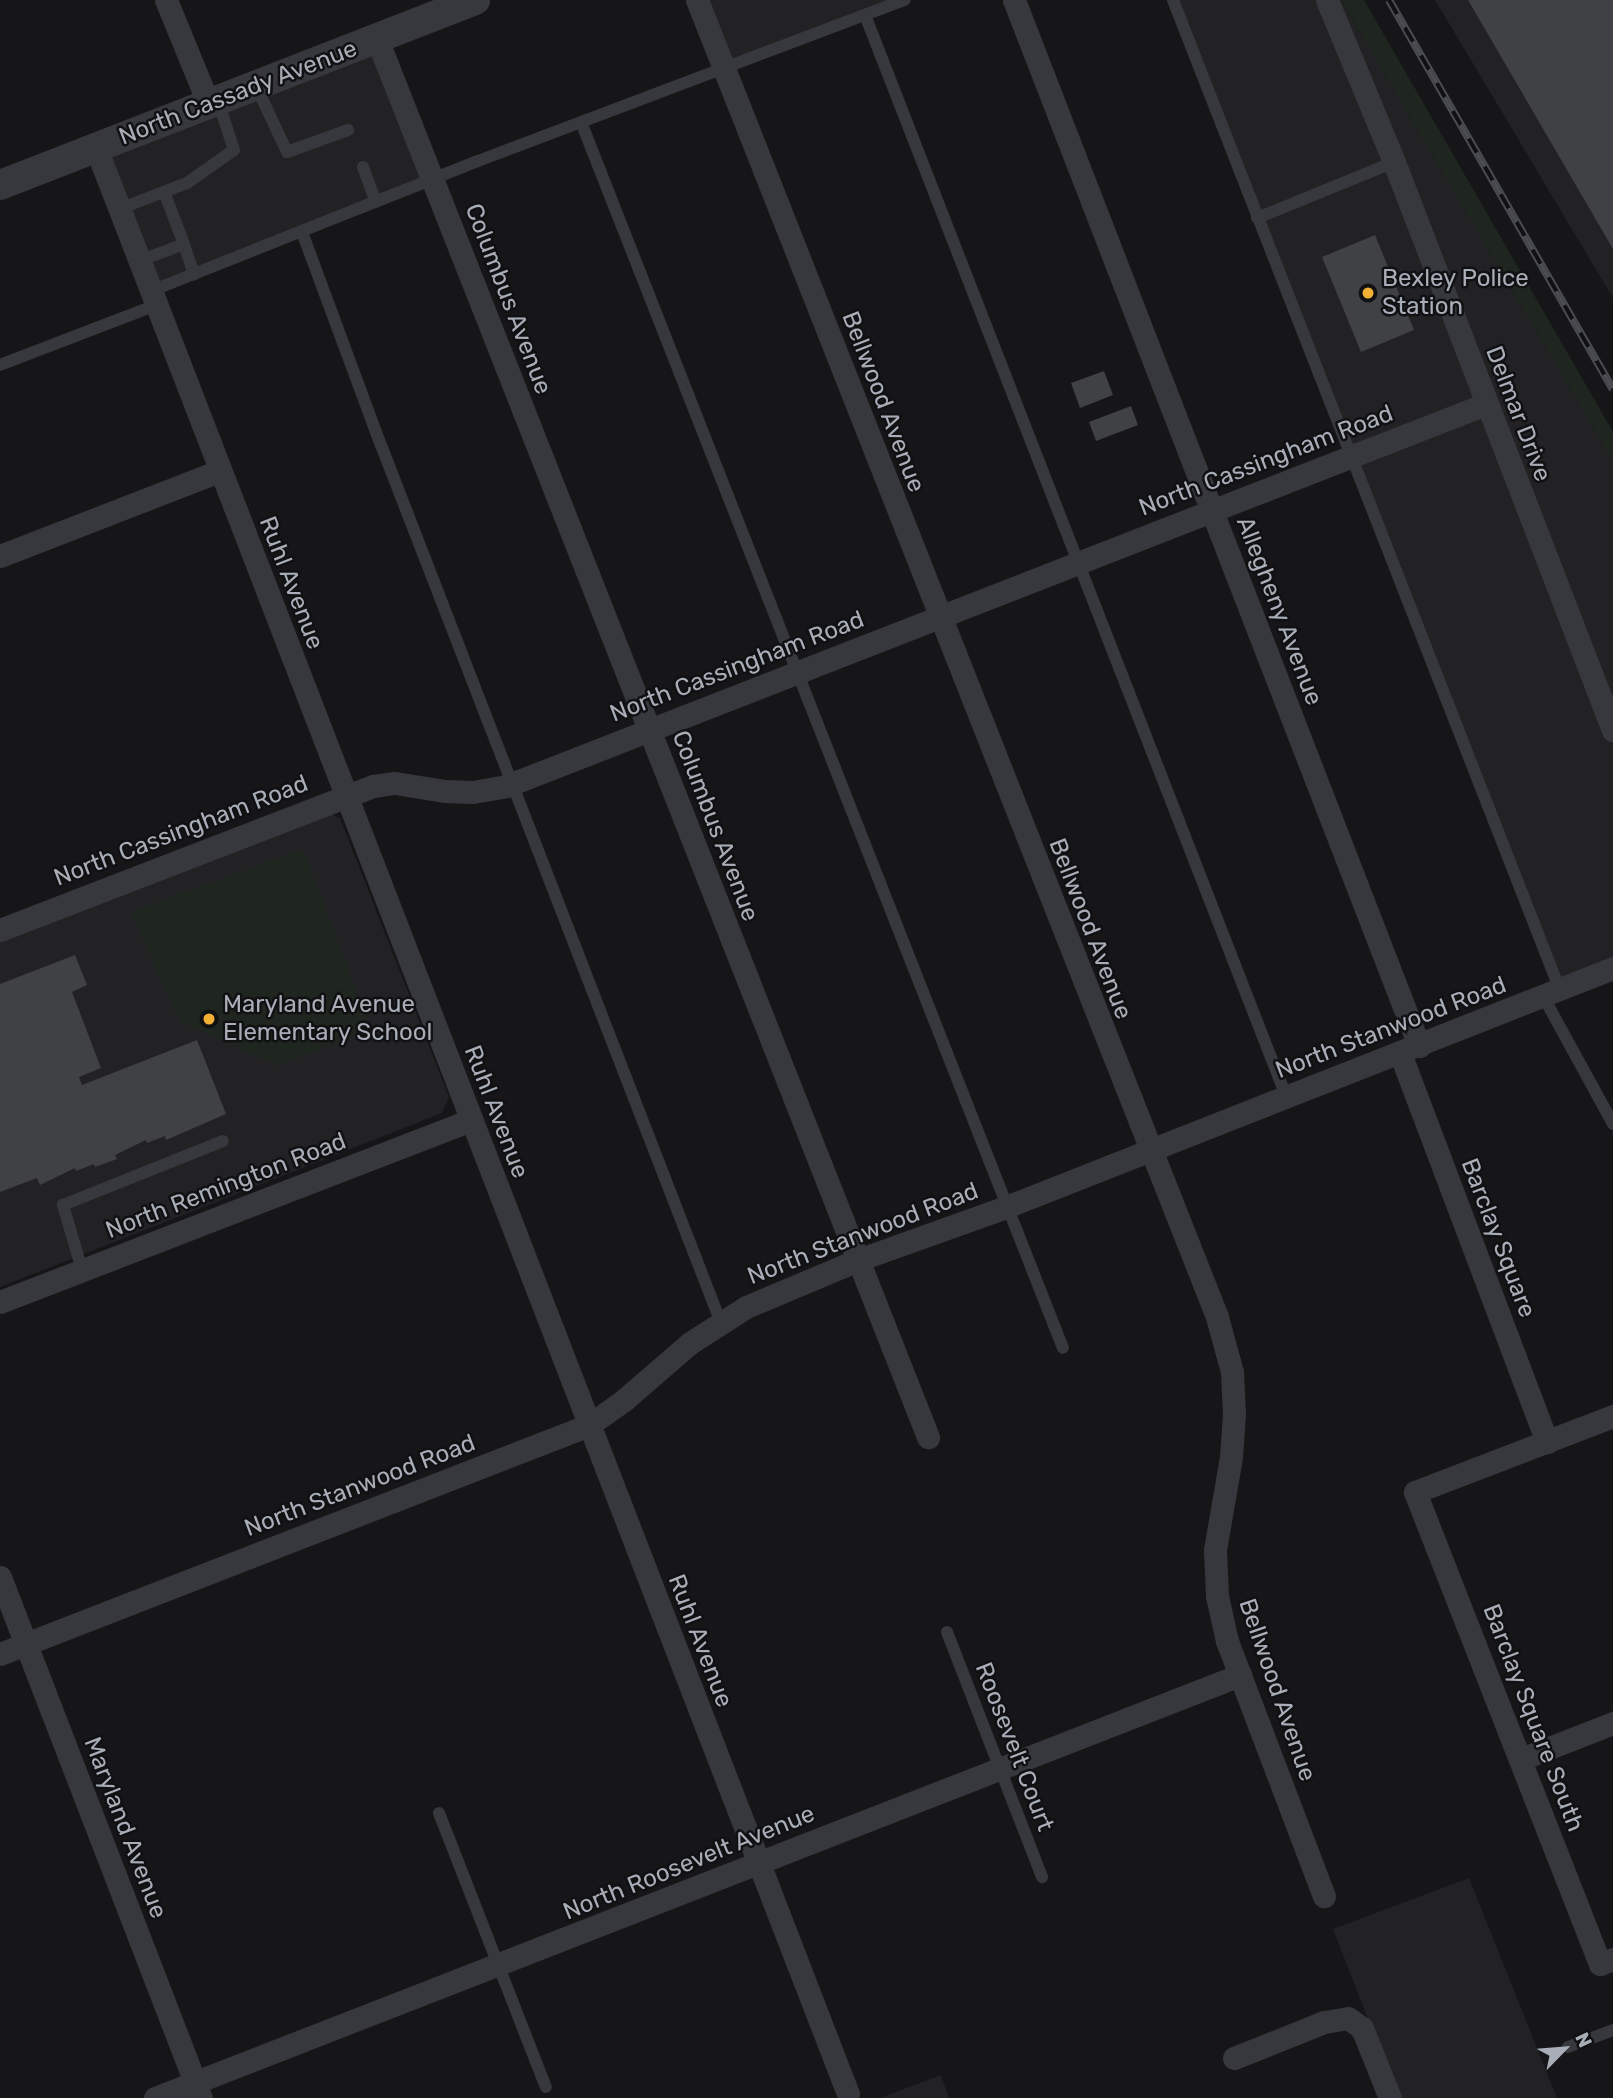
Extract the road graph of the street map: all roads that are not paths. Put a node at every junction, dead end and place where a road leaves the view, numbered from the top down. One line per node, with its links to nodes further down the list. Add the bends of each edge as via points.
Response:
1 (166, 0): 13 (street)
2 (475, 0): 10 (street, North Cassady Avenue)
3 (697, 0): 11 (street, Bellwood Avenue)
4 (905, 0): 8 (lane)
5 (1014, 0): 34 (street, Allegheny Avenue)
6 (1173, 0): 24 (lane)
7 (1327, 0): 17 (street, Delmar Drive)
8 (891, 3): 9 (lane)
9 (865, 15): 11 (lane); 36 (lane)
10 (377, 39): 12 (street, North Cassady Avenue); 19 (street, Columbus Avenue)
11 (724, 69): 14 (lane); 37 (street, Bellwood Avenue)
12 (256, 86): 13 (street, North Cassady Avenue); 15 (lane, via 287,152)
13 (213, 103): 16 (street, North Cassady Avenue); 21 (lane, via 234,149 187,183)
14 (581, 122): 19 (lane); 38 (lane)
15 (348, 130)
16 (96, 148): 20 (street, North Cassady Avenue); 23 (street, Ruhl Avenue)
17 (1394, 162): 24 (lane); 31 (street, Delmar Drive)
18 (363, 167): 22 (lane)
19 (433, 180): 22 (lane); 39 (street, Columbus Avenue)
20 (0, 185)
21 (164, 192): 23 (lane); 26 (lane)
22 (376, 202): 25 (lane)
23 (120, 209): 27 (street, Ruhl Avenue)
24 (1257, 218): 32 (lane)
25 (302, 232): 28 (lane); 41 (lane)
26 (184, 244): 27 (lane); 28 (lane)
27 (139, 261): 29 (street, Ruhl Avenue)
28 (194, 274): 29 (lane)
29 (153, 298): 30 (lane); 33 (street, Ruhl Avenue)
30 (0, 365)
31 (1486, 404): 32 (street, North Cassingham Road); 40 (street, Delmar Drive)
32 (1351, 456): 34 (street, North Cassingham Road); 45 (lane)
33 (219, 471): 35 (street); 42 (street, Ruhl Avenue)
34 (1212, 510): 36 (street, North Cassingham Road); 46 (street, Allegheny Avenue)
35 (0, 556)
36 (1079, 562): 37 (street, North Cassingham Road); 47 (lane)
37 (939, 616): 38 (street, North Cassingham Road); 51 (street, Bellwood Avenue)
38 (796, 672): 39 (street, North Cassingham Road); 52 (lane)
39 (649, 729): 41 (street, North Cassingham Road); 53 (street, Columbus Avenue)
40 (1613, 730)
41 (513, 783): 42 (street, North Cassingham Road, via 473,792 395,783); 56 (lane)
42 (345, 795): 43 (street, North Cassingham Road); 48 (street, Ruhl Avenue)
43 (0, 930)
44 (1613, 968): 45 (street, North Stanwood Road)
45 (1552, 993): 46 (street, North Stanwood Road); 49 (lane)
46 (1409, 1049): 47 (street, North Stanwood Road); 61 (street, Barclay Square)
47 (1286, 1096): 51 (street, North Stanwood Road)
48 (471, 1121): 54 (street, North Remington Road); 59 (street, Ruhl Avenue)
49 (1613, 1124)
50 (223, 1141): 54 (lane, via 63,1205)
51 (1149, 1149): 52 (street, North Stanwood Road); 66 (street, Bellwood Avenue, via 1214,1309 1232,1372 1231,1457 1215,1550 1217,1595)
52 (1008, 1206): 53 (street, North Stanwood Road); 57 (lane)
53 (858, 1260): 56 (street, North Stanwood Road, via 746,1307); 60 (street, Columbus Avenue)
54 (82, 1270): 55 (street, North Remington Road)
55 (0, 1302)
56 (721, 1323): 59 (street, North Stanwood Road)
57 (1063, 1348)
58 (1613, 1416): 61 (street)
59 (589, 1425): 64 (street, North Stanwood Road); 71 (street, Ruhl Avenue)
60 (928, 1437)
61 (1547, 1442): 68 (street, Barclay Square South, via 1415,1492)
62 (0, 1577): 64 (street, Maryland Avenue)
63 (947, 1632): 69 (lane, Roosevelt Court)
64 (26, 1644): 65 (street, North Stanwood Road); 80 (street, Maryland Avenue)
65 (0, 1654)
66 (1240, 1675): 69 (street, North Roosevelt Avenue); 73 (street, Bellwood Avenue)
67 (1613, 1723): 68 (street)
68 (1521, 1759): 74 (street, Barclay Square South)
69 (1000, 1769): 71 (street, North Roosevelt Avenue); 72 (lane, Roosevelt Court)
70 (439, 1813): 75 (lane)
71 (759, 1863): 75 (street, North Roosevelt Avenue); 81 (street, Ruhl Avenue)
72 (1042, 1877)
73 (1324, 1896)
74 (1607, 1962)
75 (499, 1966): 79 (lane); 80 (street, North Roosevelt Avenue)
76 (1613, 2030): 77 (lane)
77 (1568, 2047)
78 (1234, 2058): 83 (street, via 1324,2022 1354,2020 1368,2040)
79 (546, 2087)
80 (198, 2090): 82 (street, North Roosevelt Avenue)
81 (849, 2096)
82 (155, 2098)
83 (1390, 2098)

